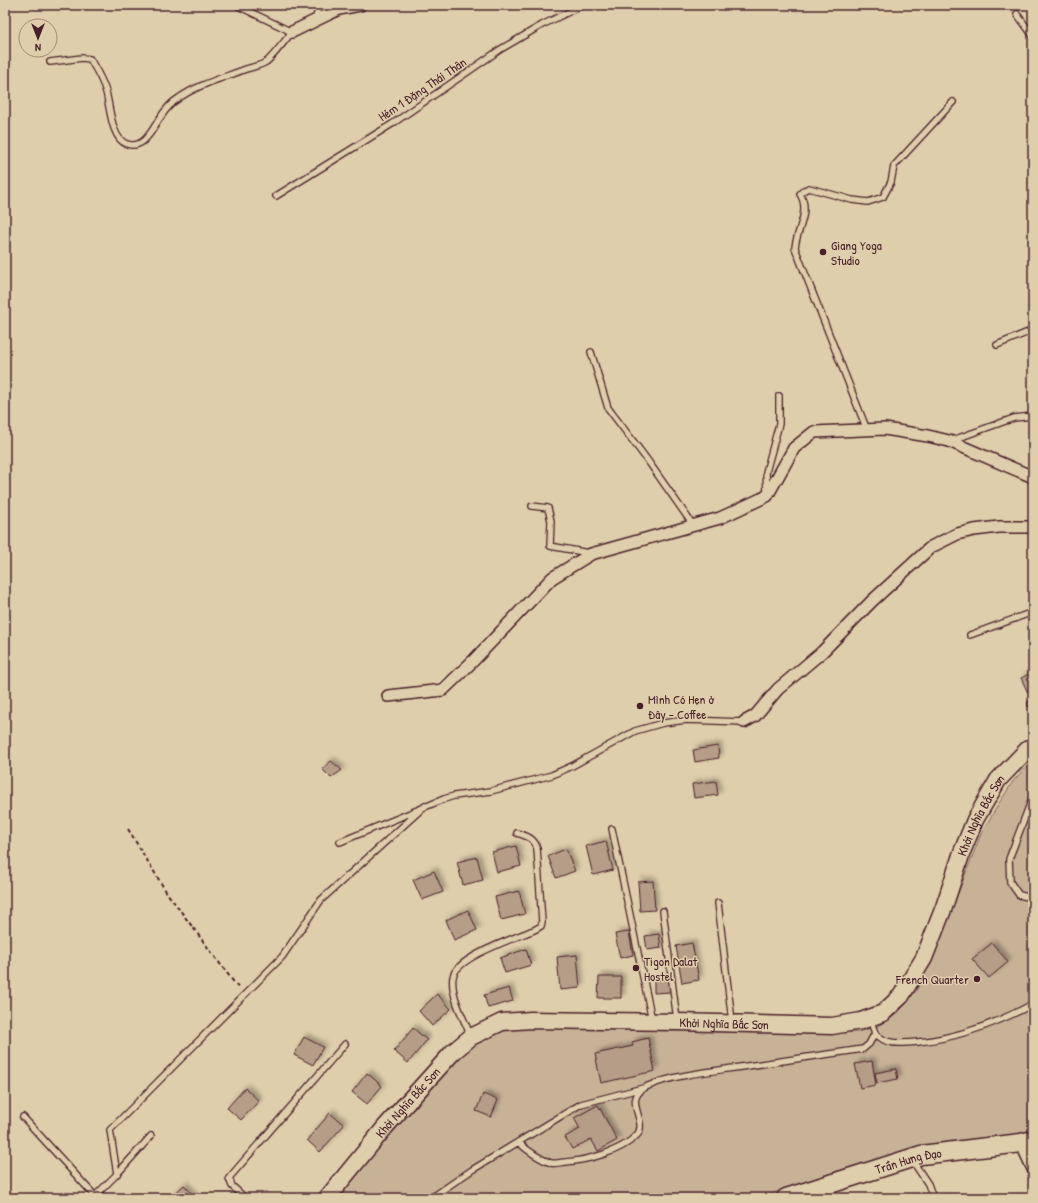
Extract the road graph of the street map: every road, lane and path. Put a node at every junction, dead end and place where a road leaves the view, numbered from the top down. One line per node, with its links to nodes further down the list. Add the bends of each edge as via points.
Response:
1 (236, 5): 7 (lane)
2 (318, 5): 6 (lane)
3 (360, 5): 6 (street, via 339,9)
4 (582, 5): 11 (lane, Hẻm 1 Đặng Thái Thân, via 542,24 501,49 392,124)
5 (1017, 14): 8 (lane)
6 (316, 20): 7 (street)
7 (292, 32): 9 (lane, via 267,62 188,92 173,102 160,116 143,142 127,145 116,134 106,91 90,60 82,58)
8 (1033, 36)
9 (50, 62)
10 (952, 102): 17 (lane, via 894,166 891,182 884,197 868,202 809,188 800,194 804,213 795,248)
11 (276, 196)
12 (1033, 330): 13 (lane)
13 (997, 345)
14 (591, 352): 22 (lane, via 608,408)
15 (779, 396): 20 (lane, via 779,424 766,472)
16 (1033, 416): 18 (lane, via 1014,418)
17 (867, 430): 18 (street, via 884,429); 20 (street, via 814,432 794,448)
18 (949, 441): 19 (street)
19 (1033, 477)
20 (767, 496): 22 (street, via 720,518)
21 (532, 506): 24 (lane, via 548,508 551,521 550,546)
22 (693, 525): 24 (street)
23 (1033, 527): 28 (street, via 974,530 957,534 931,547 872,601 822,652 778,689 755,716)
24 (591, 554): 27 (street, via 552,578 443,690)
25 (1033, 612): 26 (lane)
26 (970, 634)
27 (388, 696)
28 (744, 722): 31 (lane, via 686,720 663,723 635,731 552,775 491,791 454,796)
29 (1033, 746): 44 (street, Khởi Nghĩa Bắc Sơn, via 998,780 975,820 924,958 895,1003)
30 (1033, 796): 36 (lane, via 1009,859 1010,882 1019,895)
31 (425, 806): 35 (lane); 39 (lane, via 321,900 282,957)
32 (128, 829): 39 (path, via 168,893)
33 (612, 829): 41 (lane)
34 (517, 833): 45 (lane, via 533,840 537,848 542,922 536,929 481,952 459,965 454,973 454,995)
35 (340, 842)
36 (1033, 898)
37 (718, 903): 43 (lane)
38 (663, 911): 42 (lane)
39 (243, 995): 54 (lane, via 110,1130)
40 (1033, 1004): 44 (lane, via 1006,1018 955,1036 932,1041 891,1042 882,1039)
41 (653, 1022): 42 (street, Khởi Nghĩa Bắc Sơn); 45 (street, Khởi Nghĩa Bắc Sơn, via 502,1022)
42 (677, 1022): 43 (street, Khởi Nghĩa Bắc Sơn)
43 (732, 1024): 44 (street, Khởi Nghĩa Bắc Sơn)
44 (872, 1026): 47 (lane, via 869,1044 863,1049 685,1076)
45 (471, 1037): 57 (street, Khởi Nghĩa Bắc Sơn, via 420,1087)
46 (345, 1044): 56 (lane, via 229,1178 232,1186)
47 (647, 1086): 51 (lane, via 581,1104); 51 (lane, via 635,1096 641,1126 638,1135 620,1147 584,1160 552,1163 532,1155)
48 (23, 1117): 55 (lane)
49 (151, 1136): 54 (lane)
50 (1027, 1141): 52 (main road, Trần Hưng Đạo); 53 (street)
51 (518, 1142): 58 (lane)
52 (912, 1158): 59 (main road, Trần Hưng Đạo); 60 (lane, via 928,1184)
53 (1033, 1169)
54 (117, 1174): 55 (lane)
55 (96, 1197)
56 (245, 1198)
57 (327, 1198)
58 (431, 1198)
59 (786, 1198)
60 (933, 1198)

